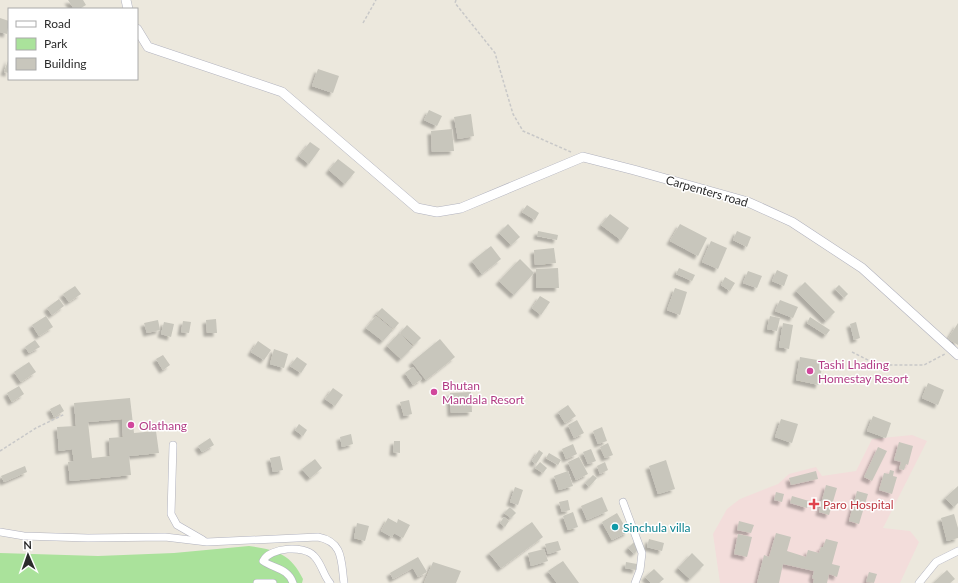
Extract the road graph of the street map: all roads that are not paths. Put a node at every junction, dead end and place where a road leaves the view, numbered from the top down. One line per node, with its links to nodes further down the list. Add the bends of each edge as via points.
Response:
1 (138, 31): 2 (street, Carpenters road, via 148,47 282,92 417,208 437,212 461,208 583,157 748,202 792,222 862,268)
2 (955, 353)
3 (173, 445): 6 (street, via 171,514 177,525)
4 (623, 502): 13 (street, via 642,553)
5 (0, 532): 6 (street, via 24,536 88,538 165,537)
6 (207, 542): 12 (street, via 318,537 329,539 340,554)
7 (958, 551): 14 (street, via 936,562)
8 (257, 583): 9 (street)
9 (273, 583)
10 (293, 583): 11 (street, via 285,570 263,561 266,556 276,551 301,550 313,555)
11 (330, 583)
12 (344, 583)
13 (635, 583)
14 (919, 583)

